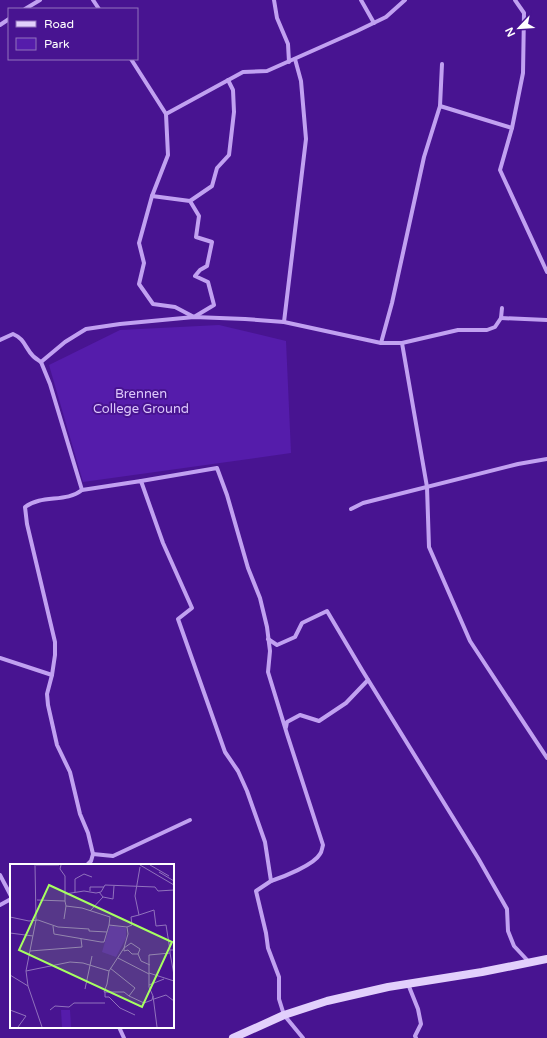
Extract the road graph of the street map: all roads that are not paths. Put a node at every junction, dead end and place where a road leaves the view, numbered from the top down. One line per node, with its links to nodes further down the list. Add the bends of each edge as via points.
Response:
1 (40, 0): 6 (street)
2 (274, 0): 10 (street, via 277,18 288,44)
3 (361, 0): 7 (street)
4 (405, 0): 7 (street, via 386,17)
5 (515, 0): 15 (street, via 524,13 523,73)
6 (27, 8)
7 (374, 23): 9 (street)
8 (132, 60): 14 (street)
9 (295, 60): 10 (street); 23 (street, via 300,81 306,139)
10 (289, 62): 12 (street, via 266,71 243,72)
11 (442, 64): 13 (street)
12 (228, 80): 14 (street); 17 (street, via 233,90 234,112 229,155 217,168 212,186)
13 (440, 106): 15 (street); 26 (street, via 424,157)
14 (166, 114): 16 (street, via 168,155)
15 (512, 128): 18 (street, via 500,170)
16 (152, 196): 17 (street); 20 (street, via 139,243 144,263 139,284 154,304 175,307)
17 (190, 201): 20 (street, via 199,216 196,237 212,242 207,266 195,276 208,282 214,305)
18 (547, 272)
19 (502, 308): 21 (street)
20 (194, 317): 23 (street); 27 (street, via 86,329)
21 (501, 318): 22 (street); 25 (street, via 495,327 487,330 458,330)
22 (547, 320)
23 (284, 322): 26 (street)
24 (0, 340): 27 (street, via 13,334 19,336 33,356)
25 (402, 342): 26 (street); 30 (street)
26 (381, 343)
27 (41, 362): 31 (street)
28 (547, 459): 30 (street)
29 (141, 480): 31 (street); 33 (street, via 217,468 260,598); 43 (street, via 163,543 192,608 178,619 225,752 247,791 265,842)
30 (427, 487): 32 (street, via 363,502); 38 (street, via 429,547 470,641)
31 (82, 490): 35 (street, via 72,496 39,500 25,507 55,642)
32 (351, 510)
33 (268, 639): 36 (street, via 277,645 295,637 302,623 327,611); 37 (street, via 268,672)
34 (0, 658): 35 (street)
35 (52, 675): 40 (street, via 47,694 52,731 70,772)
36 (368, 680): 37 (street, via 346,703 319,721 300,715 287,722); 48 (street, via 478,858 507,909 508,930 514,946)
37 (285, 728): 43 (street, via 323,845 320,854 313,861 291,875)
38 (547, 758)
39 (190, 820): 40 (street, via 113,856)
40 (93, 854): 41 (street)
41 (88, 864)
42 (0, 875): 44 (street)
43 (271, 881): 50 (street, via 256,891 268,948 279,977 279,999)
44 (10, 894)
45 (10, 900): 46 (street)
46 (0, 905)
47 (547, 959): 48 (main road)
48 (530, 962): 49 (main road)
49 (408, 984): 50 (main road, via 327,1001); 55 (street, via 421,1024)
50 (284, 1015): 53 (main road); 54 (street)
51 (119, 1028): 52 (street)
52 (124, 1038)
53 (233, 1038)
54 (303, 1038)
55 (416, 1038)

